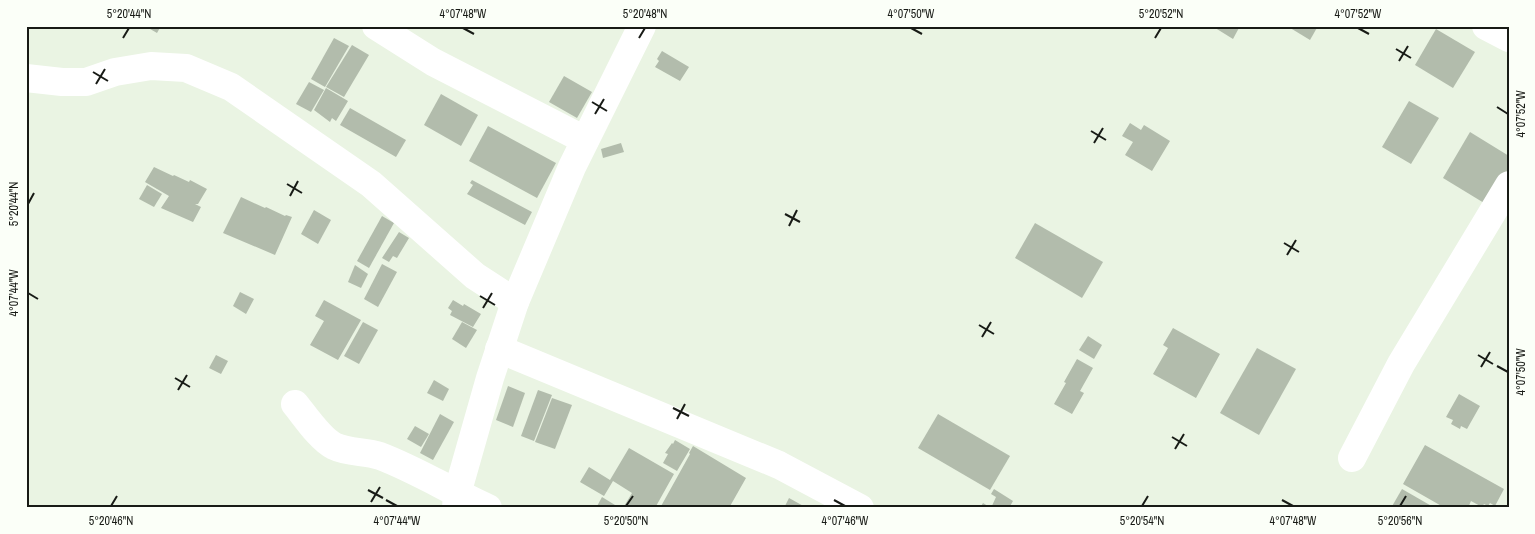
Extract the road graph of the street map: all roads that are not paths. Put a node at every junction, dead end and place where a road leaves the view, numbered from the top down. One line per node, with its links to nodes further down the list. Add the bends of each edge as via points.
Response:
1 (376, 26): 6 (street, via 432,62)
2 (642, 26): 6 (street)
3 (1486, 26): 4 (street)
4 (1509, 38)
5 (26, 78): 8 (street, via 86,82 115,72 151,66 186,68 231,87 371,184 475,276)
6 (585, 140): 8 (street)
7 (1509, 185): 11 (street, via 1400,364)
8 (515, 302): 9 (street)
9 (499, 349): 12 (street); 14 (street, via 779,465)
10 (295, 404): 12 (street, via 335,446 378,456 403,466)
11 (1352, 458)
12 (456, 501): 13 (street)
13 (488, 508)
14 (859, 508)

